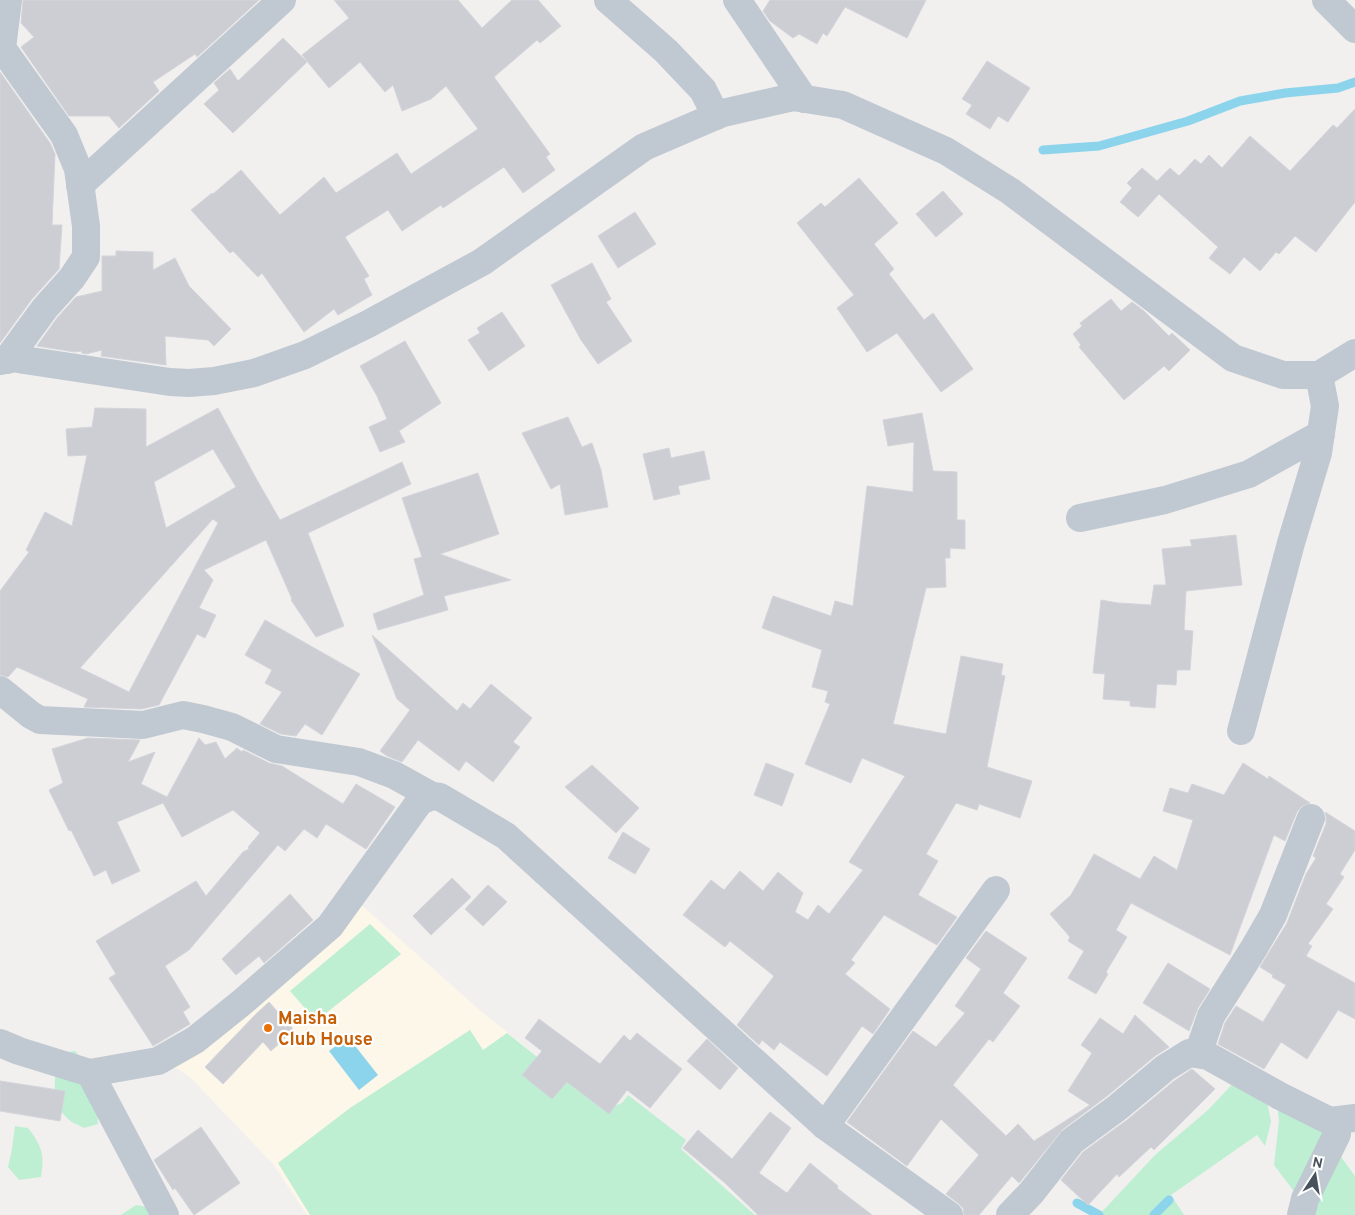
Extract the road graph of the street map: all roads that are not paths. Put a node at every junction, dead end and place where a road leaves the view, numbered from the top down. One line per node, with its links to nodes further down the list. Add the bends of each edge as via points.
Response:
1 (8, 0): 7 (street)
2 (282, 0): 10 (street)
3 (608, 0): 9 (street, via 666,51 703,90)
4 (737, 0): 8 (street)
5 (1326, 0): 6 (street)
6 (1355, 29)
7 (1, 48): 10 (street, via 64,135 78,169)
8 (804, 99): 9 (street, via 793,97); 13 (street, via 843,105 946,151 1010,191 1233,358 1283,375)
9 (716, 116): 12 (street, via 644,147 482,262 305,355 254,373 190,383 14,358)
10 (80, 185): 12 (street, via 86,226 86,256 72,278)
11 (1355, 353): 13 (street)
12 (3, 361)
13 (1319, 375): 14 (street, via 1325,406)
14 (1321, 434): 15 (street, via 1249,474 1164,500); 17 (street)
15 (1080, 518)
16 (0, 690): 18 (street, via 40,720 144,725 183,716 203,719 232,727 276,749 368,765)
17 (1240, 731)
18 (432, 796): 23 (street, via 420,801 330,926 240,1004 195,1040 158,1062); 24 (street, via 446,799 506,836)
19 (1312, 818): 22 (street, via 1273,915 1211,1016)
20 (996, 890): 24 (street)
21 (0, 1043): 23 (street)
22 (1198, 1054): 25 (street, via 1208,1056 1280,1096); 28 (street, via 1189,1053 1165,1068 1072,1141)
23 (90, 1073): 26 (street)
24 (825, 1126): 27 (street)
25 (1346, 1126): 29 (street, via 1304,1199)
26 (165, 1215)
27 (949, 1215)
28 (1010, 1215)
29 (1300, 1215)

